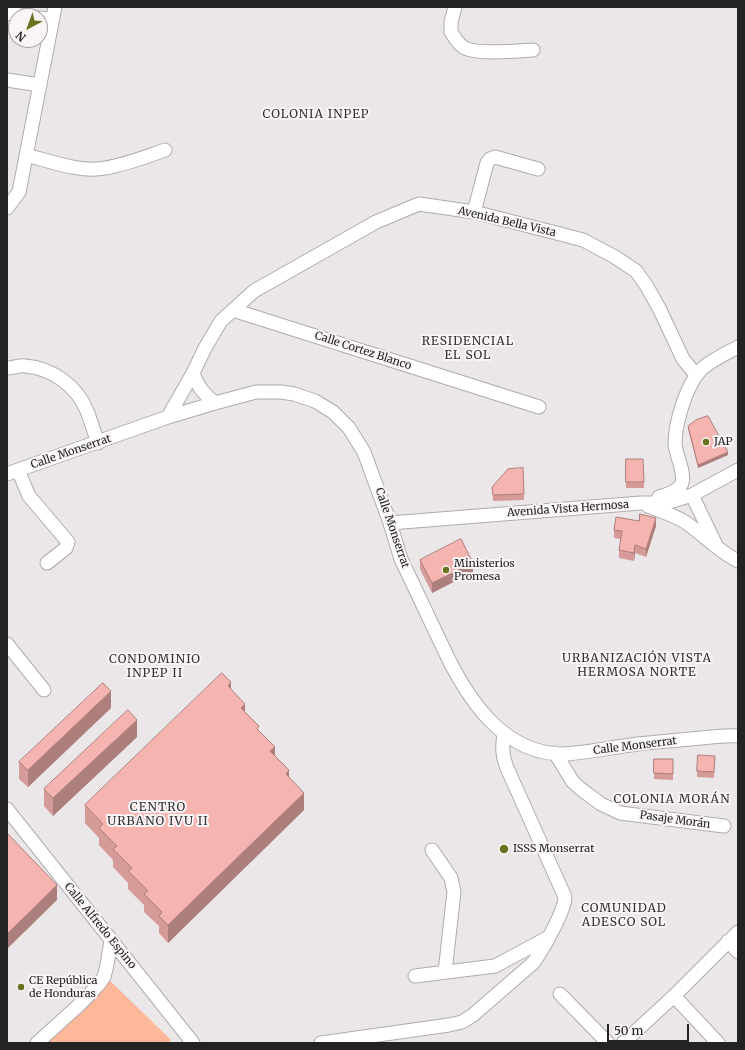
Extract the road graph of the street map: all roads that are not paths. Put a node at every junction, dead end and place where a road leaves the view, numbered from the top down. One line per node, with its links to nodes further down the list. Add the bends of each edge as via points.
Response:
1 (55, 7): 3 (street)
2 (455, 7): 5 (street, via 451,32 463,47 481,51)
3 (48, 16)
4 (43, 48): 7 (street)
5 (533, 50)
6 (7, 80): 7 (street)
7 (40, 85): 9 (street)
8 (164, 150): 9 (street, via 104,169 74,167)
9 (26, 155): 11 (street, via 19,192)
10 (538, 169): 12 (street, via 494,157 490,159)
11 (7, 208)
12 (474, 212): 13 (street, Avenida Bella Vista, via 419,204 376,222 254,291); 17 (street, Avenida Bella Vista, via 583,240 628,264 646,285 660,308 683,359)
13 (233, 310): 16 (street, Avenida Bella Vista, via 221,321); 19 (street, Calle Cortez Blanco)
14 (738, 347): 17 (street, via 704,367)
15 (7, 368): 21 (street, via 25,366 51,372 64,381 86,409)
16 (193, 373): 18 (street, via 201,390); 20 (street, Avenida Bella Vista)
17 (696, 375): 24 (street, via 686,396 677,429 675,444)
18 (215, 403): 20 (street, Calle Monserrat); 27 (street, Calle Monserrat, via 256,392 281,392 315,401 333,412 349,428 364,452)
19 (539, 407)
20 (168, 417): 21 (street, Calle Monserrat)
21 (98, 443): 22 (street, Calle Monserrat)
22 (12, 472): 30 (street, via 68,542 66,548)
23 (733, 472): 24 (street, via 696,485); 25 (street, Avenida Vista Hermosa)
24 (682, 478): 26 (street, via 682,484 676,490)
25 (692, 495): 26 (street, Avenida Vista Hermosa, via 666,503); 28 (street)
26 (641, 503): 27 (street, Avenida Vista Hermosa); 28 (street, via 685,522)
27 (390, 523): 33 (street, Calle Monserrat, via 401,559 455,672 482,713)
28 (715, 545): 29 (street)
29 (738, 561)
30 (47, 563)
31 (7, 644): 32 (street)
32 (44, 690)
33 (504, 734): 35 (street, Calle Monserrat, via 526,746); 40 (street, via 502,745 507,768 565,897 564,906)
34 (738, 736): 35 (street, Calle Monserrat)
35 (555, 753): 37 (street, Pasaje Morán, via 577,786 601,804 620,813)
36 (7, 809): 41 (street, Calle Alfredo Espino)
37 (724, 826)
38 (432, 850): 44 (street, via 451,878 454,892)
39 (738, 932): 42 (street)
40 (548, 937): 44 (street, via 495,966); 50 (street, via 533,963 462,1022)
41 (111, 940): 48 (street, via 107,966 99,984); 49 (street, Calle Alfredo Espino)
42 (728, 941): 43 (street); 47 (street)
43 (738, 952)
44 (445, 972): 45 (street)
45 (415, 976)
46 (560, 994): 51 (street)
47 (674, 996): 52 (street); 53 (street)
48 (37, 1043)
49 (193, 1043)
50 (321, 1043)
51 (608, 1043)
52 (623, 1043)
53 (718, 1043)

